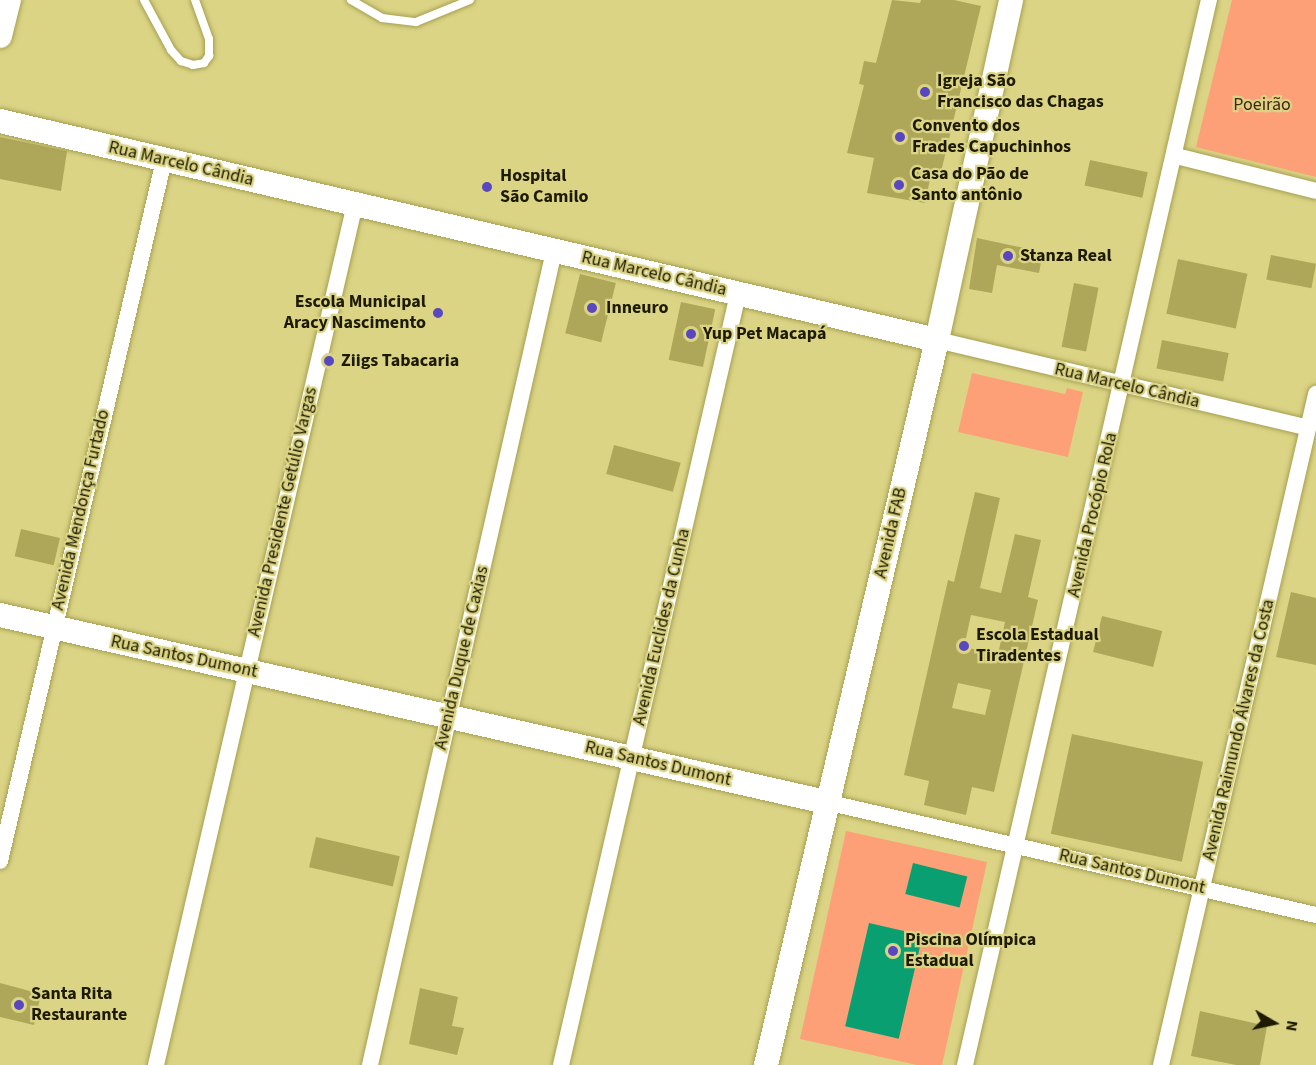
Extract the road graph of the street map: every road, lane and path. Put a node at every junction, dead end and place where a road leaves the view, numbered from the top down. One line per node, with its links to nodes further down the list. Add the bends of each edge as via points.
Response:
1 (9, 0): 8 (main road)
2 (144, 0): 3 (lane, via 171,50 181,61 193,65 204,63 209,56 209,39)
3 (195, 0)
4 (351, 0): 5 (lane, via 382,18 416,22)
5 (470, 0)
6 (1011, 0): 16 (main road, Avenida FAB)
7 (1209, 0): 10 (street, Avenida Procópio Rola)
8 (0, 36)
9 (0, 121): 11 (main road, Rua Marcelo Cândia)
10 (1176, 156): 12 (street); 17 (street, Avenida Procópio Rola)
11 (164, 160): 13 (main road, Rua Marcelo Cândia); 21 (street, Avenida Mendonça Furtado)
12 (1316, 191)
13 (355, 204): 14 (main road, Rua Marcelo Cândia); 22 (street, Avenida Presidente Getúlio Vargas)
14 (554, 251): 15 (main road, Rua Marcelo Cândia); 23 (street, Avenida Duque de Caxias)
15 (738, 294): 16 (main road, Rua Marcelo Cândia); 24 (street, Avenida Euclides da Cunha)
16 (937, 340): 17 (street, Rua Marcelo Cândia); 25 (main road, Avenida FAB)
17 (1123, 384): 19 (street, Rua Marcelo Cândia); 26 (street, Avenida Procópio Rola)
18 (1316, 394): 19 (street, Avenida Raimundo Álvares da Costa)
19 (1308, 428): 28 (street, Avenida Raimundo Álvares da Costa)
20 (0, 615): 21 (main road, Rua Santos Dumont)
21 (53, 628): 22 (main road, Rua Santos Dumont); 27 (street, Avenida Mendonça Furtado)
22 (247, 670): 23 (main road, Rua Santos Dumont); 30 (street, Avenida Presidente Getúlio Vargas)
23 (449, 715): 24 (main road, Rua Santos Dumont); 31 (street, Avenida Duque de Caxias)
24 (632, 757): 25 (main road, Rua Santos Dumont); 32 (street, Avenida Euclides da Cunha)
25 (826, 802): 26 (street, Rua Santos Dumont); 33 (main road, Avenida FAB)
26 (1016, 845): 28 (street, Rua Santos Dumont); 34 (street, Avenida Procópio Rola)
27 (0, 861)
28 (1203, 887): 29 (street, Rua Santos Dumont); 35 (street, Avenida Raimundo Álvares da Costa)
29 (1316, 915)
30 (156, 1065)
31 (370, 1065)
32 (561, 1065)
33 (766, 1065)
34 (965, 1065)
35 (1161, 1065)

